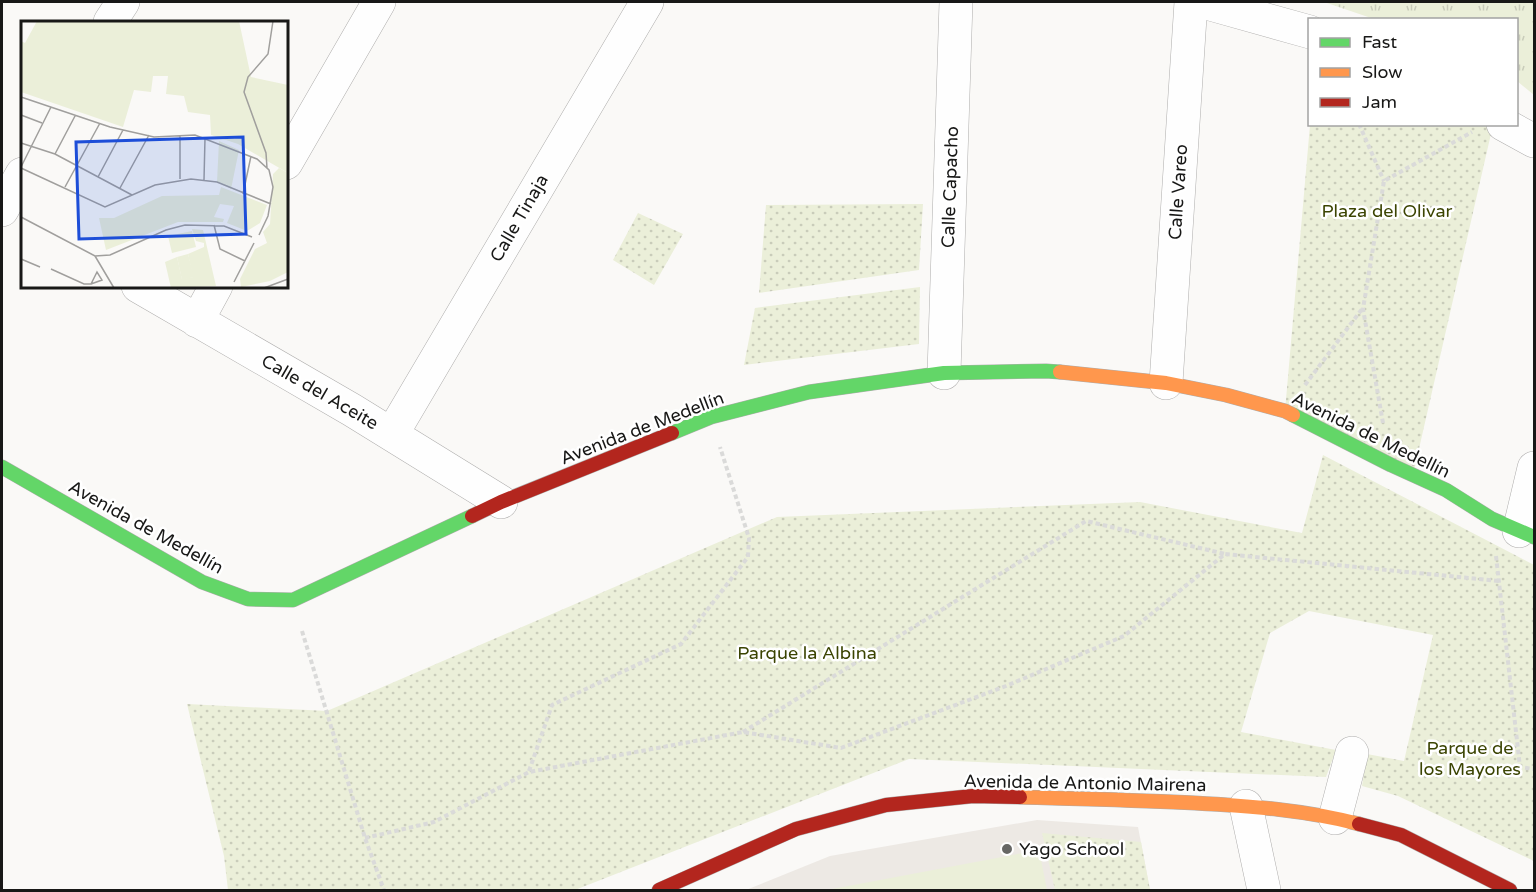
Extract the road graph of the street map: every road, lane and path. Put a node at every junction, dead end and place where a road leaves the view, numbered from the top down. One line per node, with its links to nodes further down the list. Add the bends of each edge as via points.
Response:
1 (123, 2): 7 (street)
2 (379, 2): 12 (street)
3 (647, 2): 24 (street, Calle Tinaja)
4 (956, 2): 20 (street, Calle Capacho)
5 (1191, 2): 21 (street, Calle Vareo)
6 (1203, 2): 8 (street)
7 (111, 21)
8 (1308, 31)
9 (1360, 126): 14 (path)
10 (1489, 127): 11 (street); 14 (path)
11 (1534, 141)
12 (288, 161)
13 (21, 176): 15 (street)
14 (1384, 181): 18 (path)
15 (7, 211)
16 (141, 288): 19 (street, Calle del Aceite)
17 (215, 288): 19 (street)
18 (1363, 309): 22 (path); 25 (path)
19 (197, 321): 24 (street, Calle del Aceite)
20 (944, 373): 21 (street, Avenida de Medellín, via 1046,371); 23 (street, Avenida de Medellín, via 809,392)
21 (1166, 383): 22 (street, Avenida de Medellín)
22 (1285, 411): 25 (street, Avenida de Medellín)
23 (711, 417): 28 (street, Avenida de Medellín); 36 (path, via 749,538 748,557 681,644 552,705)
24 (392, 434): 28 (street, Calle del Aceite)
25 (1391, 465): 29 (street, Avenida de Medellín, via 1446,490)
26 (2, 467): 32 (street, Avenida de Medellín, via 202,582 248,599)
27 (1534, 468): 29 (street)
28 (501, 502): 32 (street, Avenida de Medellín)
29 (1515, 529): 31 (path)
30 (1225, 554): 31 (path); 33 (path, via 1124,636 1006,686 841,748); 33 (path, via 1086,521)
31 (1499, 581): 35 (path, via 1520,767)
32 (293, 600): 39 (path)
33 (743, 732): 36 (path)
34 (1352, 753): 38 (street)
35 (1534, 769)
36 (529, 772): 39 (path, via 434,822)
37 (1246, 806): 38 (street, Avenida de Antonio Mairena); 41 (street, Avenida de Antonio Mairena, via 973,796 886,805 796,830); 42 (street)
38 (1335, 818): 43 (street, Avenida de Antonio Mairena, via 1401,835)
39 (365, 838): 40 (path)
40 (384, 891)
41 (659, 891)
42 (1264, 891)
43 (1510, 891)

